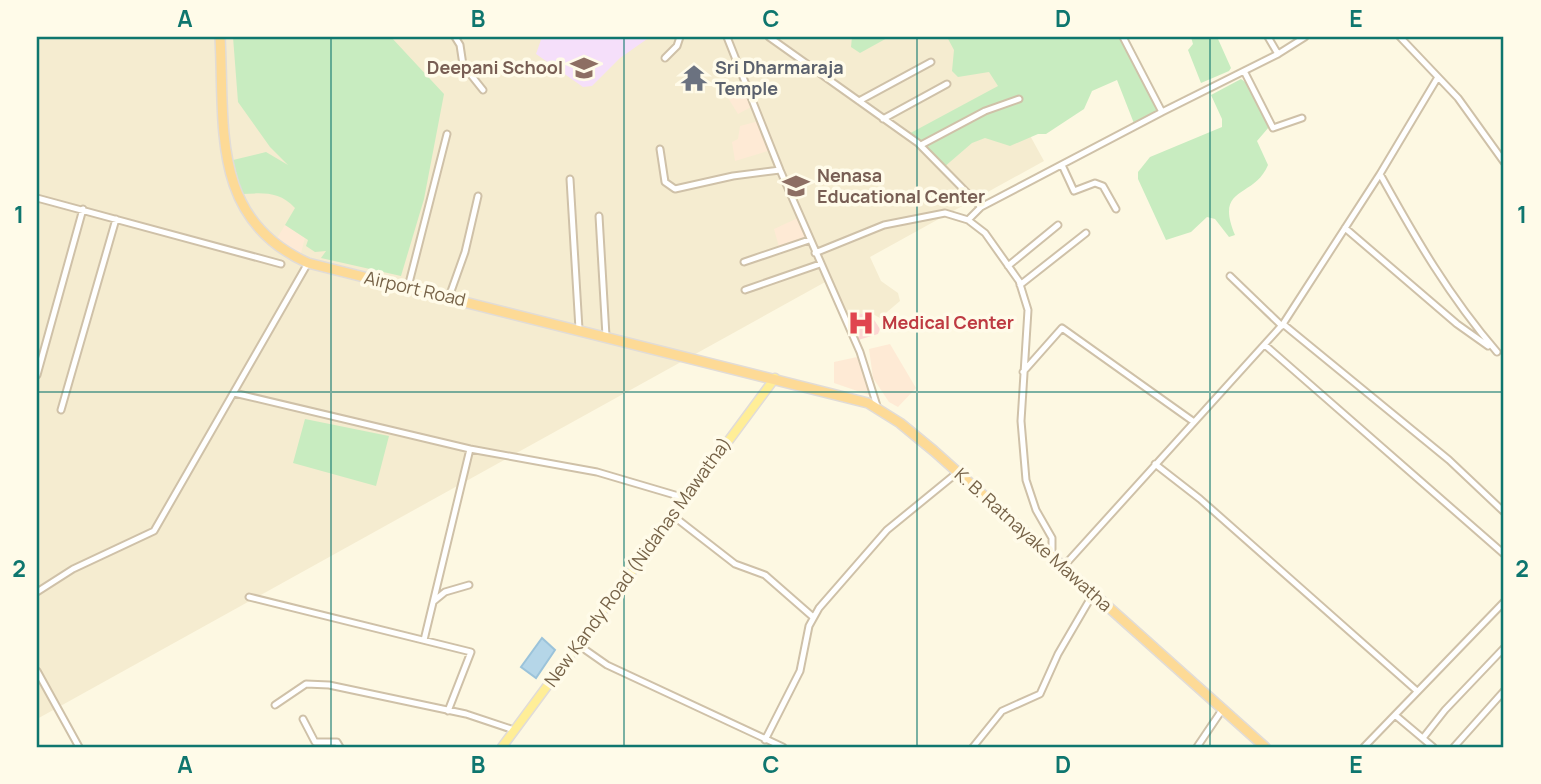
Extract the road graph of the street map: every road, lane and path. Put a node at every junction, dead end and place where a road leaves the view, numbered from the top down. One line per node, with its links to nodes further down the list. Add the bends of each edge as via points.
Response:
1 (220, 37): 44 (highway, Airport Road, via 226,148 236,194 264,236)
2 (455, 37): 16 (street, via 463,65)
3 (680, 37): 11 (street)
4 (727, 37): 27 (street)
5 (769, 37): 18 (street)
6 (1123, 37): 19 (street)
7 (1268, 37): 10 (street)
8 (1306, 37): 10 (street)
9 (1400, 37): 14 (street)
10 (1278, 54): 13 (street)
11 (665, 58)
12 (931, 62): 18 (street)
13 (1244, 71): 19 (street); 20 (street, via 1273,128)
14 (1438, 77): 25 (street, via 1465,106); 28 (street)
15 (947, 84): 21 (street)
16 (482, 90)
17 (1019, 99): 23 (street, via 985,111)
18 (859, 101): 21 (street)
19 (1162, 112): 26 (street)
20 (1302, 118)
21 (883, 119): 23 (street)
22 (447, 134): 50 (street)
23 (921, 145): 32 (street)
24 (660, 149): 27 (street, via 664,183 675,189)
25 (1504, 162)
26 (1062, 165): 32 (street); 34 (street, via 1074,191 1095,183 1103,186)
27 (780, 170): 41 (street)
28 (1380, 174): 39 (street); 57 (street, via 1430,265)
29 (570, 179): 54 (street)
30 (478, 196): 52 (street)
31 (37, 198): 33 (street)
32 (981, 206): 37 (street)
33 (83, 209): 36 (street); 60 (street)
34 (1116, 209)
35 (599, 216): 55 (street)
36 (116, 219): 45 (street); 64 (street)
37 (968, 220): 42 (street, via 945,213 919,217 884,225); 47 (street, via 985,233)
38 (1058, 225): 47 (street)
39 (1345, 228): 53 (street); 57 (street, via 1457,324)
40 (1086, 233): 49 (street)
41 (809, 240): 42 (street); 43 (street)
42 (815, 253): 46 (street)
43 (744, 262)
44 (308, 263): 50 (highway, Airport Road); 62 (street)
45 (281, 264)
46 (820, 264): 51 (street); 63 (street, via 860,352)
47 (1008, 266): 49 (street)
48 (1230, 276): 53 (street)
49 (1020, 285): 59 (street, via 1028,310)
50 (408, 287): 52 (highway, Airport Road)
51 (745, 290)
52 (449, 297): 54 (highway, Airport Road)
53 (1282, 325): 56 (street); 70 (street, via 1449,460)
54 (579, 329): 55 (highway, Airport Road)
55 (606, 336): 61 (highway, Airport Road)
56 (1265, 345): 65 (street); 72 (street)
57 (1497, 352): 58 (street)
58 (1504, 359)
59 (1022, 373): 65 (street, via 1062,328); 73 (street, via 1026,480 1052,538)
60 (37, 375)
61 (775, 378): 63 (highway, K. B. Ratnayake Mawatha, via 844,395); 69 (main road, New Kandy Road (Nidahas Mawatha))
62 (234, 393): 66 (street); 76 (street, via 154,531 73,569)
63 (878, 409): 68 (highway, K. B. Ratnayake Mawatha)
64 (61, 410)
65 (1194, 422): 67 (street)
66 (470, 449): 69 (street, via 597,472); 79 (street)
67 (1155, 464): 74 (street); 87 (street)
68 (958, 472): 73 (highway, K. B. Ratnayake Mawatha); 81 (street, via 887,530)
69 (685, 498): 71 (main road, New Kandy Road (Nidahas Mawatha))
70 (1504, 512)
71 (672, 515): 81 (street, via 735,564 765,575); 83 (main road, New Kandy Road (Nidahas Mawatha))
72 (1504, 554)
73 (1052, 558): 74 (highway, K. B. Ratnayake Mawatha)
74 (1063, 567): 77 (highway, K. B. Ratnayake Mawatha)
75 (469, 585): 79 (street)
76 (37, 592)
77 (1093, 594): 90 (highway, K. B. Ratnayake Mawatha); 101 (street, via 1058,654 1045,689 1002,711)
78 (249, 597): 82 (street)
79 (433, 601): 82 (street)
80 (1504, 602): 87 (street)
81 (813, 617): 96 (street, via 800,671)
82 (424, 640): 91 (street, via 471,652)
83 (577, 644): 94 (main road, New Kandy Road (Nidahas Mawatha)); 96 (street, via 607,665)
84 (1504, 648): 95 (street)
85 (37, 670): 86 (street)
86 (40, 682): 97 (street)
87 (1417, 691): 92 (street)
88 (1504, 691): 106 (street)
89 (275, 705): 91 (street, via 306,684)
90 (1222, 710): 102 (street); 103 (highway, K. B. Ratnayake Mawatha)
91 (448, 711): 94 (street)
92 (1395, 715): 95 (street); 104 (street)
93 (303, 719): 98 (street, via 315,742 330,740)
94 (514, 730): 99 (main road, New Kandy Road (Nidahas Mawatha))
95 (1423, 738): 105 (street)
96 (765, 740): 100 (street)
97 (79, 747)
98 (340, 747)
99 (502, 747)
100 (783, 747)
101 (973, 747)
102 (1197, 747)
103 (1265, 747)
104 (1363, 747)
105 (1433, 747)
106 (1454, 747)

